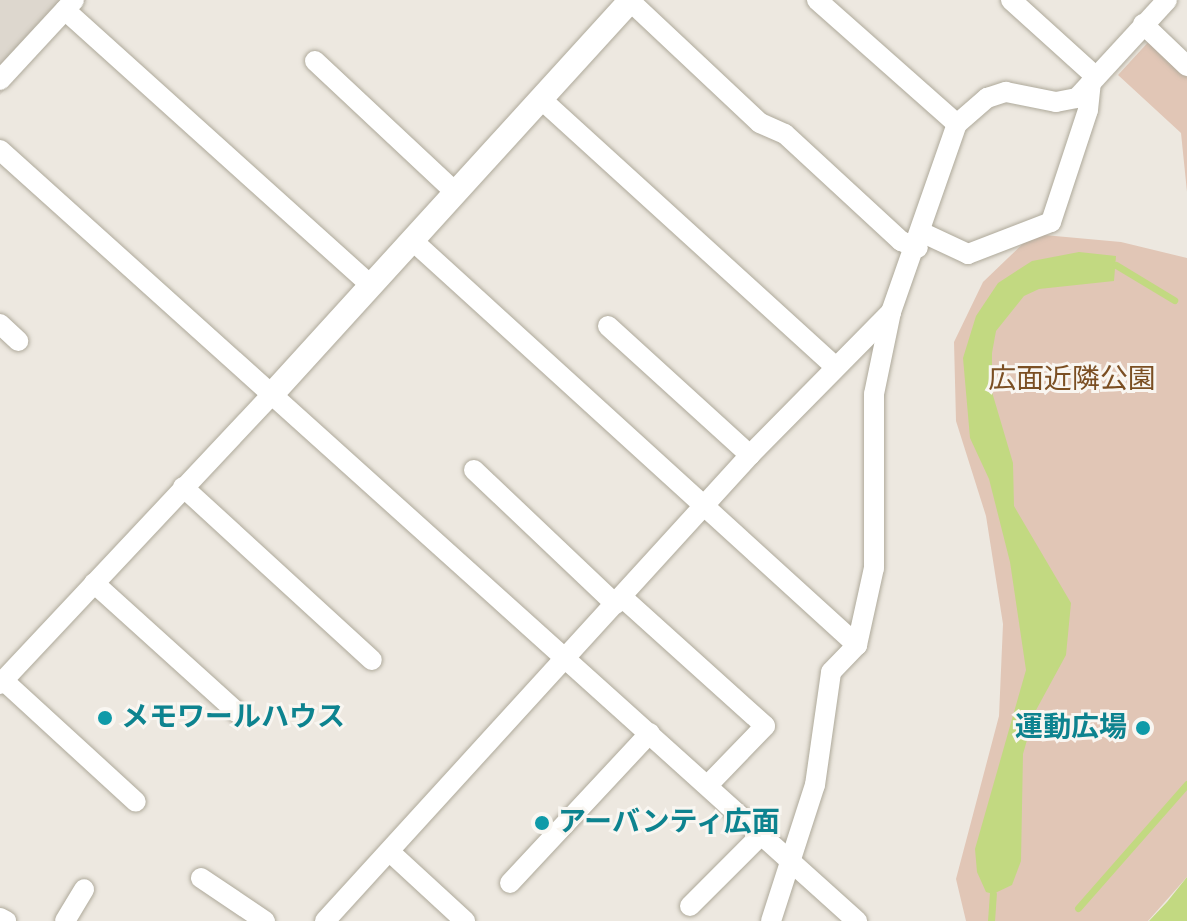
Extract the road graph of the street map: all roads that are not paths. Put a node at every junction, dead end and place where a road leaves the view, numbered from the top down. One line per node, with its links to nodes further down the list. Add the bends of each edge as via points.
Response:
1 (817, 0): 12 (street)
2 (1011, 0): 9 (street)
3 (1167, 0): 6 (street)
4 (630, 1): 11 (street); 16 (street, via 760,123 785,134 901,241)
5 (70, 5): 10 (street); 17 (street)
6 (1143, 24): 8 (street); 9 (street)
7 (315, 61): 14 (street)
8 (1187, 66)
9 (1093, 76): 12 (street, via 1077,98 1056,102 1006,92 987,98); 16 (street, via 1088,110 1051,222 968,254)
10 (0, 80)
11 (541, 99): 14 (street); 22 (street)
12 (957, 124): 16 (street)
13 (0, 150): 23 (street)
14 (456, 193): 15 (street)
15 (412, 240): 17 (street); 27 (street)
16 (920, 240): 18 (street)
17 (371, 286): 23 (street)
18 (891, 312): 22 (street); 30 (street, via 874,394 874,568)
19 (0, 324): 21 (street)
20 (608, 326): 24 (street)
21 (18, 341)
22 (834, 366): 24 (street)
23 (274, 392): 26 (street); 31 (street)
24 (750, 455): 27 (street)
25 (474, 470): 29 (street)
26 (183, 487): 28 (street); 32 (street)
27 (705, 508): 29 (street); 30 (street)
28 (94, 583): 33 (street); 34 (street)
29 (619, 601): 31 (street); 36 (street, via 765,726)
30 (857, 645): 40 (street, via 831,672 815,785)
31 (566, 658): 35 (street); 39 (street)
32 (372, 660)
33 (2, 682): 37 (street)
34 (238, 713)
35 (650, 733): 36 (street); 42 (street)
36 (708, 785): 38 (street)
37 (136, 802)
38 (763, 833): 40 (street); 44 (street)
39 (390, 852): 49 (street); 50 (street)
40 (792, 861): 51 (street); 52 (street)
41 (201, 878): 48 (street)
42 (510, 883)
43 (84, 889): 47 (street)
44 (690, 906)
45 (0, 918): 46 (street)
46 (6, 921)
47 (65, 921)
48 (265, 921)
49 (325, 921)
50 (465, 921)
51 (771, 921)
52 (857, 921)

